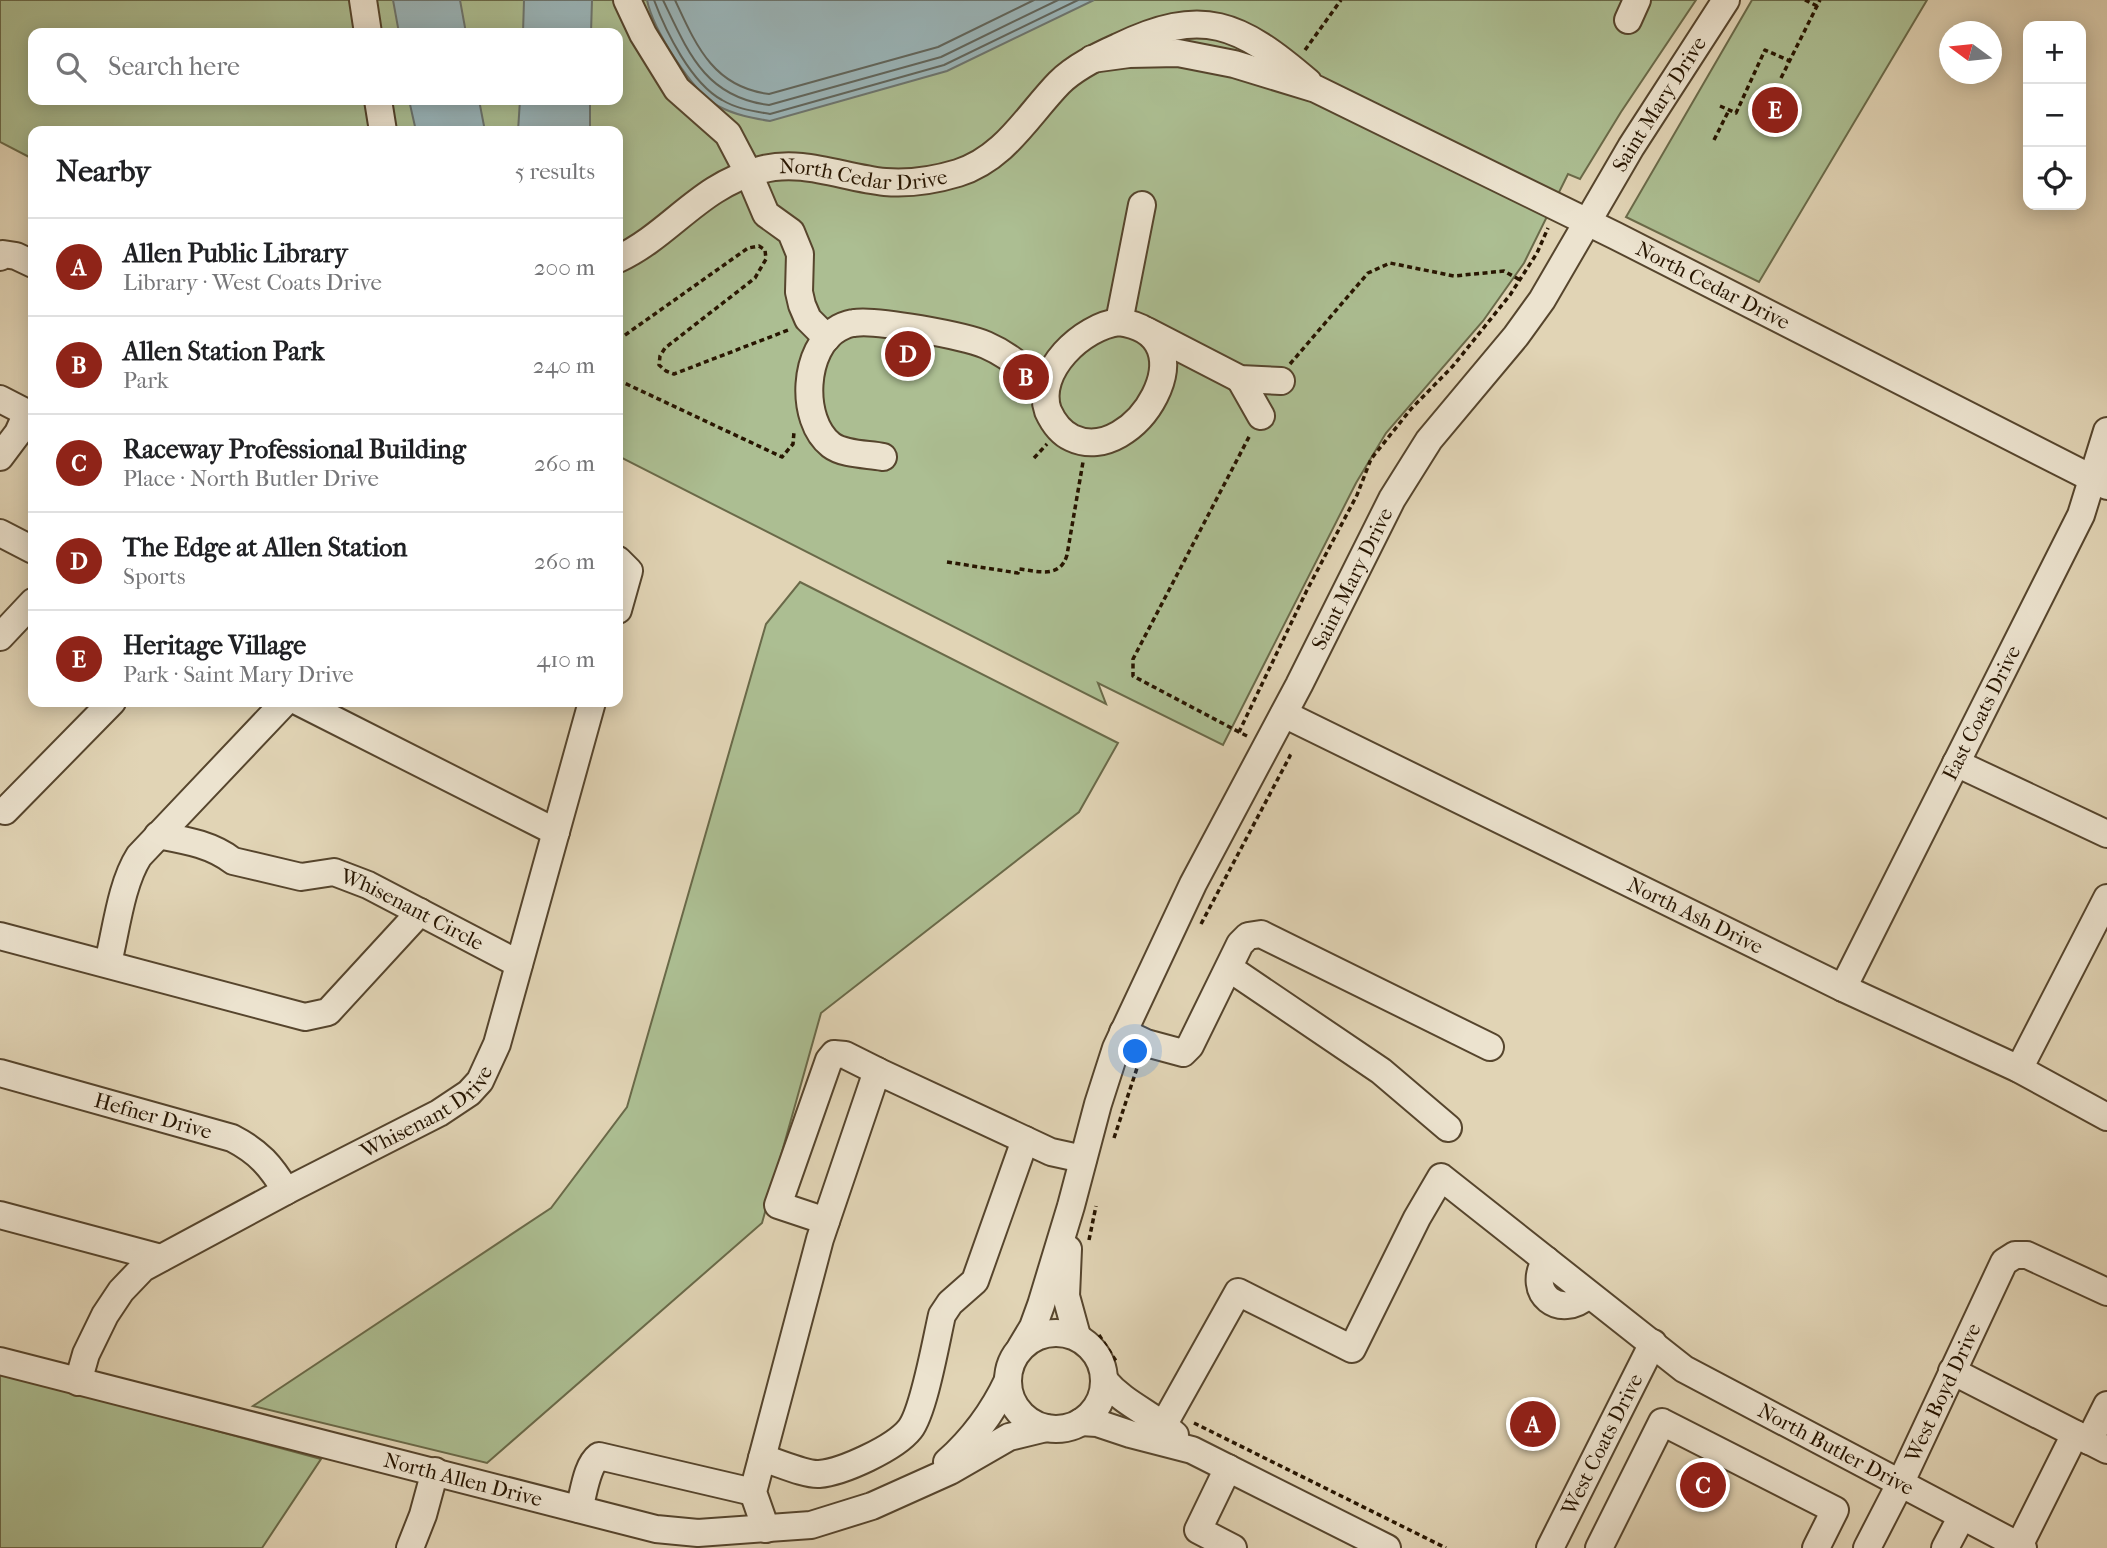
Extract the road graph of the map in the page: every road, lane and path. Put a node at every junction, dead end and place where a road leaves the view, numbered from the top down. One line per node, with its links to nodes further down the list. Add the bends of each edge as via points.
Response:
1 (363, 0): 8 (street)
2 (627, 0): 17 (street, via 677,89 728,134)
3 (1341, 0): 9 (path)
4 (1726, 0): 20 (street, Saint Mary Drive)
5 (1805, 0): 7 (path)
6 (1820, 0): 7 (path)
7 (1817, 6): 10 (path)
8 (367, 28)
9 (1301, 56)
10 (1790, 61): 11 (path); 14 (path, via 1765,50 1736,113)
11 (1781, 78)
12 (379, 105): 15 (street)
13 (1720, 106): 14 (path)
14 (1729, 110): 16 (path)
15 (382, 126)
16 (1714, 140)
17 (749, 174): 19 (street, North Cedar Drive, via 786,166 807,167 912,183 961,172 992,157 1060,81 1092,59 1178,54 1234,64 1316,89); 21 (street, North Cedar Drive, via 718,186); 28 (street, via 761,205 797,242 802,305 808,319)
18 (1142, 205): 25 (street)
19 (1557, 208): 20 (street, North Cedar Drive); 24 (path)
20 (1587, 222): 42 (street, North Cedar Drive); 52 (street, Saint Mary Drive, via 1542,300 1429,440 1392,499)
21 (623, 256)
22 (0, 257): 23 (street, via 16,256)
23 (28, 262)
24 (1520, 279): 30 (path, via 1504,271 1454,276 1390,263 1368,273); 53 (path, via 1454,366 1371,459)
25 (1129, 324): 29 (street); 32 (street, via 1105,323 1093,329 1058,361); 39 (street, via 1158,344 1164,373 1160,388 1115,438)
26 (794, 328): 27 (path, via 674,374 659,365 665,348 755,278 766,259 759,246 748,248)
27 (623, 336)
28 (827, 338): 32 (street, via 837,329 871,322 968,338 1002,353); 41 (street, via 815,357 808,398 812,419 822,436 838,449)
29 (1240, 379): 30 (street); 35 (street)
30 (1281, 381)
31 (623, 382): 37 (path, via 782,457 793,444)
32 (1045, 389): 39 (street, via 1051,418 1060,430)
33 (0, 399): 34 (street)
34 (28, 413)
35 (1261, 416): 53 (path, via 1133,659 1133,676)
36 (28, 417): 40 (street)
37 (793, 424)
38 (2107, 430): 42 (street, East Coats Drive)
39 (1086, 442): 45 (path, via 1062,566 1053,572 1019,569 1018,573)
40 (0, 457)
41 (883, 457)
42 (2099, 482): 55 (street, East Coats Drive)
43 (0, 533): 44 (street)
44 (28, 547)
45 (947, 562)
46 (28, 607): 47 (street)
47 (0, 637)
48 (107, 707): 56 (street)
49 (280, 707): 59 (street)
50 (309, 707): 57 (street)
51 (591, 707): 57 (street, Whisenant Drive)
52 (1284, 713): 54 (street, Saint Mary Drive); 67 (street, North Ash Drive)
53 (1239, 732): 54 (path)
54 (1267, 745): 62 (path, via 1290,756); 68 (street, Saint Mary Drive, via 1193,884)
55 (1956, 763): 58 (street); 67 (street, East Coats Drive)
56 (5, 811)
57 (556, 832): 65 (street, Whisenant Drive)
58 (2107, 834)
59 (158, 835): 61 (street, Whisenant Circle, via 302,877 334,872); 64 (street, via 133,865)
60 (2107, 898): 70 (street)
61 (420, 912): 64 (street, via 328,1012 305,1017); 65 (street, Whisenant Circle)
62 (1198, 930)
63 (0, 936): 64 (street)
64 (108, 963)
65 (519, 964): 78 (street, Whisenant Drive, via 497,1044 480,1081 469,1093)
66 (1228, 968): 68 (street, via 1183,1053); 69 (street, via 1240,944 1248,936 1261,934); 74 (street, via 1381,1071)
67 (1843, 988): 70 (street, North Ash Drive)
68 (1134, 1038): 76 (path); 77 (street, Saint Mary Drive, via 1098,1104)
69 (1490, 1047)
70 (2019, 1069): 73 (street, North Ash Drive)
71 (877, 1071): 75 (street); 82 (street); 82 (street, via 845,1055 834,1054 829,1059 778,1205)
72 (0, 1073): 78 (street, Hefner Drive, via 232,1138 254,1150)
73 (2105, 1110)
74 (1448, 1128)
75 (1025, 1140): 77 (street); 102 (street, via 975,1281 942,1315 919,1411 910,1429 890,1446 817,1474)
76 (1112, 1146)
77 (1083, 1159): 80 (street, Saint Mary Drive)
78 (286, 1191): 84 (street, Whisenant Drive)
79 (1099, 1195): 83 (path)
80 (1071, 1206): 86 (street, Saint Mary Drive, via 1066,1296); 88 (street, Saint Mary Drive, via 1033,1327)
81 (0, 1214): 84 (street)
82 (826, 1221): 102 (street)
83 (1089, 1243)
84 (161, 1258): 93 (street, Whisenant Drive, via 143,1268 121,1291 86,1354)
85 (2107, 1292): 90 (street, West Boyd Drive, via 2027,1255 2015,1255 1998,1271)
86 (1087, 1335): 88 (street, via 1047,1333); 91 (path); 91 (street, via 1088,1344)
87 (1653, 1343): 95 (street, North Butler Drive, via 1441,1177 1352,1349 1238,1292); 98 (street, West Coats Drive); 106 (street, North Butler Drive, via 1684,1369)
88 (1021, 1347): 92 (street)
89 (0, 1362): 93 (street, North Allen Drive)
90 (1952, 1371): 99 (street); 106 (street, West Boyd Drive)
91 (1113, 1375): 95 (street, via 1124,1401); 96 (street, via 1098,1405)
92 (1008, 1380): 97 (street, via 1009,1393 1023,1416); 105 (street, North Allen Drive, via 977,1432)
93 (78, 1382): 104 (street, North Allen Drive)
94 (2107, 1405): 99 (street)
95 (1167, 1418): 100 (street); 120 (path)
96 (1081, 1422): 97 (street); 100 (street)
97 (1046, 1428): 105 (street, North Allen Drive, via 1009,1437)
98 (1608, 1432): 101 (street); 110 (street, West Coats Drive)
99 (2090, 1442): 116 (street)
100 (1192, 1450): 103 (street)
101 (1647, 1452): 114 (street, via 1662,1422 1835,1510); 115 (street)
102 (762, 1458): 107 (street)
103 (1228, 1468): 113 (street); 118 (street, via 1198,1530)
104 (435, 1472): 108 (street, North Allen Drive); 117 (street)
105 (924, 1482): 111 (street, North Allen Drive, via 872,1506 811,1525)
106 (1900, 1484): 109 (street, North Butler Drive); 122 (street, West Boyd Drive)
107 (753, 1492): 108 (street, via 599,1456); 111 (street)
108 (579, 1509): 112 (street, North Allen Drive)
109 (1962, 1516): 116 (street, North Butler Drive); 123 (street)
110 (1562, 1523): 115 (street); 121 (street, West Coats Drive)
111 (766, 1530): 112 (street, North Allen Drive)
112 (638, 1537)
113 (1342, 1538): 119 (street)
114 (1825, 1545)
115 (1600, 1546)
116 (2020, 1547)
117 (410, 1548)
118 (1233, 1548)
119 (1387, 1548)
120 (1446, 1548)
121 (1550, 1548)
122 (1867, 1548)
123 (1945, 1548)

